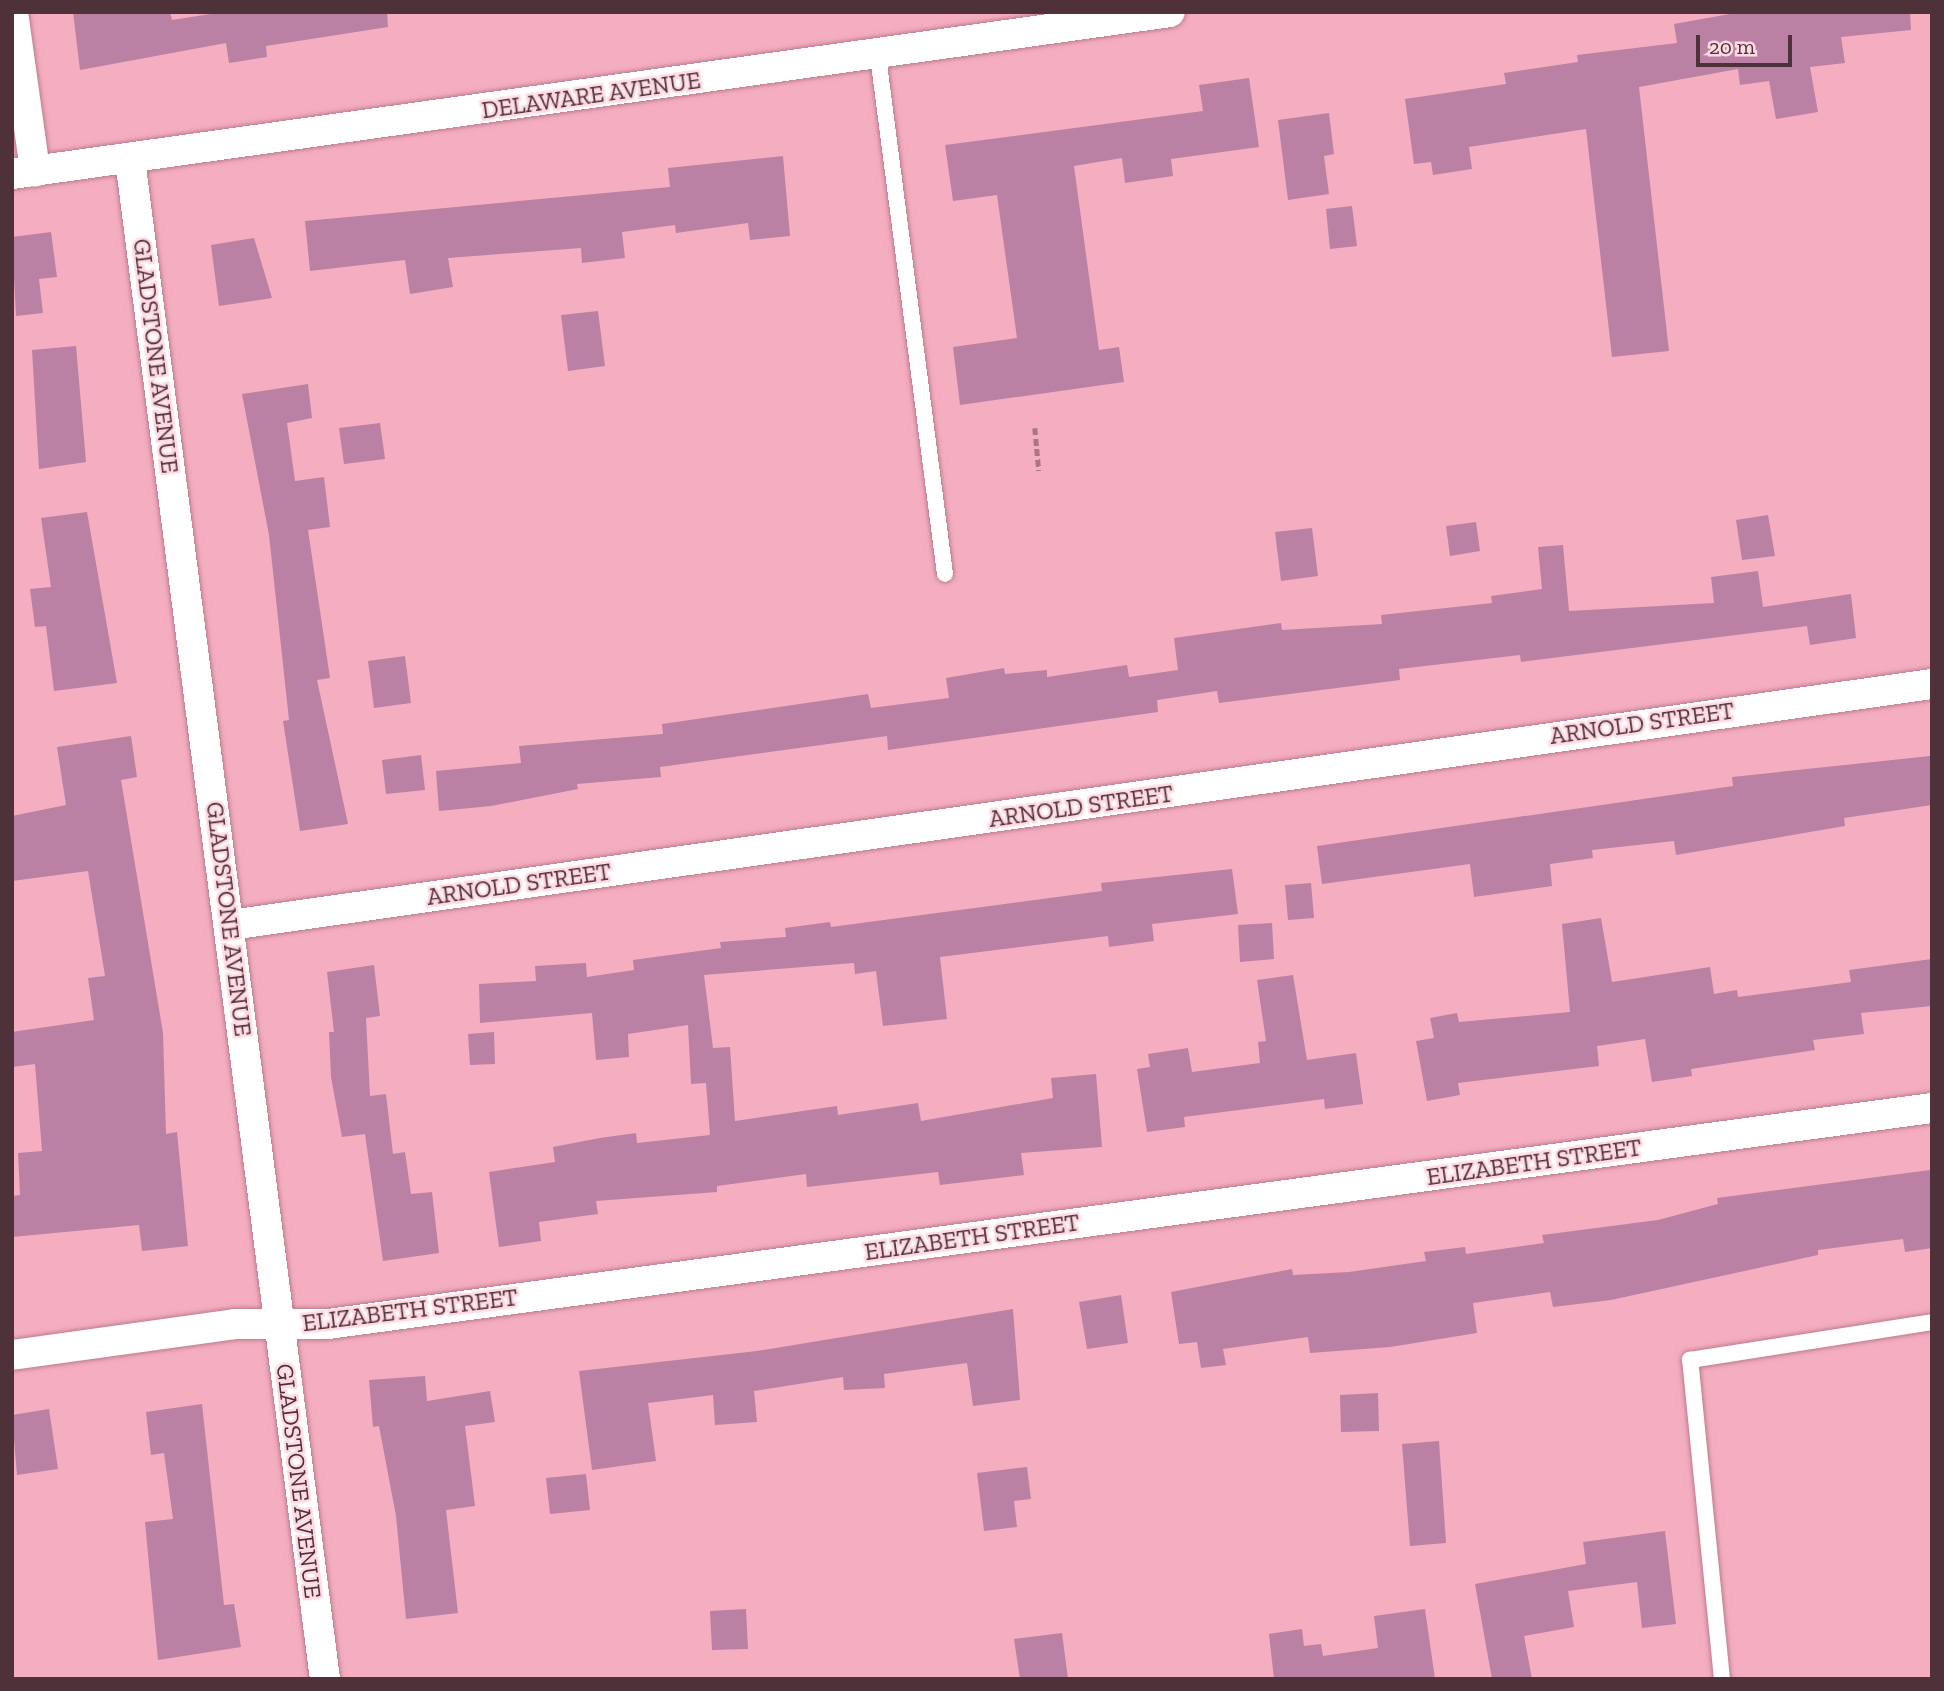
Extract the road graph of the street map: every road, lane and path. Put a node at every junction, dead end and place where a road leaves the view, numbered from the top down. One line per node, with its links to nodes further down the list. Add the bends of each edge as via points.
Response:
1 (13, 12): 5 (street)
2 (1170, 12): 3 (street, DELAWARE AVENUE)
3 (878, 56): 4 (street, DELAWARE AVENUE); 8 (lane)
4 (130, 159): 5 (street, DELAWARE AVENUE); 10 (street, GLADSTONE AVENUE)
5 (23, 173)
6 (1035, 428): 7 (path)
7 (1039, 471)
8 (945, 574)
9 (1932, 684): 10 (street, ARNOLD STREET)
10 (230, 925): 13 (street, GLADSTONE AVENUE)
11 (1932, 1108): 13 (street, ELIZABETH STREET, via 328,1324)
12 (1932, 1322): 16 (lane, via 1690,1360)
13 (278, 1324): 14 (street, ELIZABETH STREET, via 235,1324); 15 (street, GLADSTONE AVENUE)
14 (12, 1354)
15 (325, 1679)
16 (1722, 1679)

